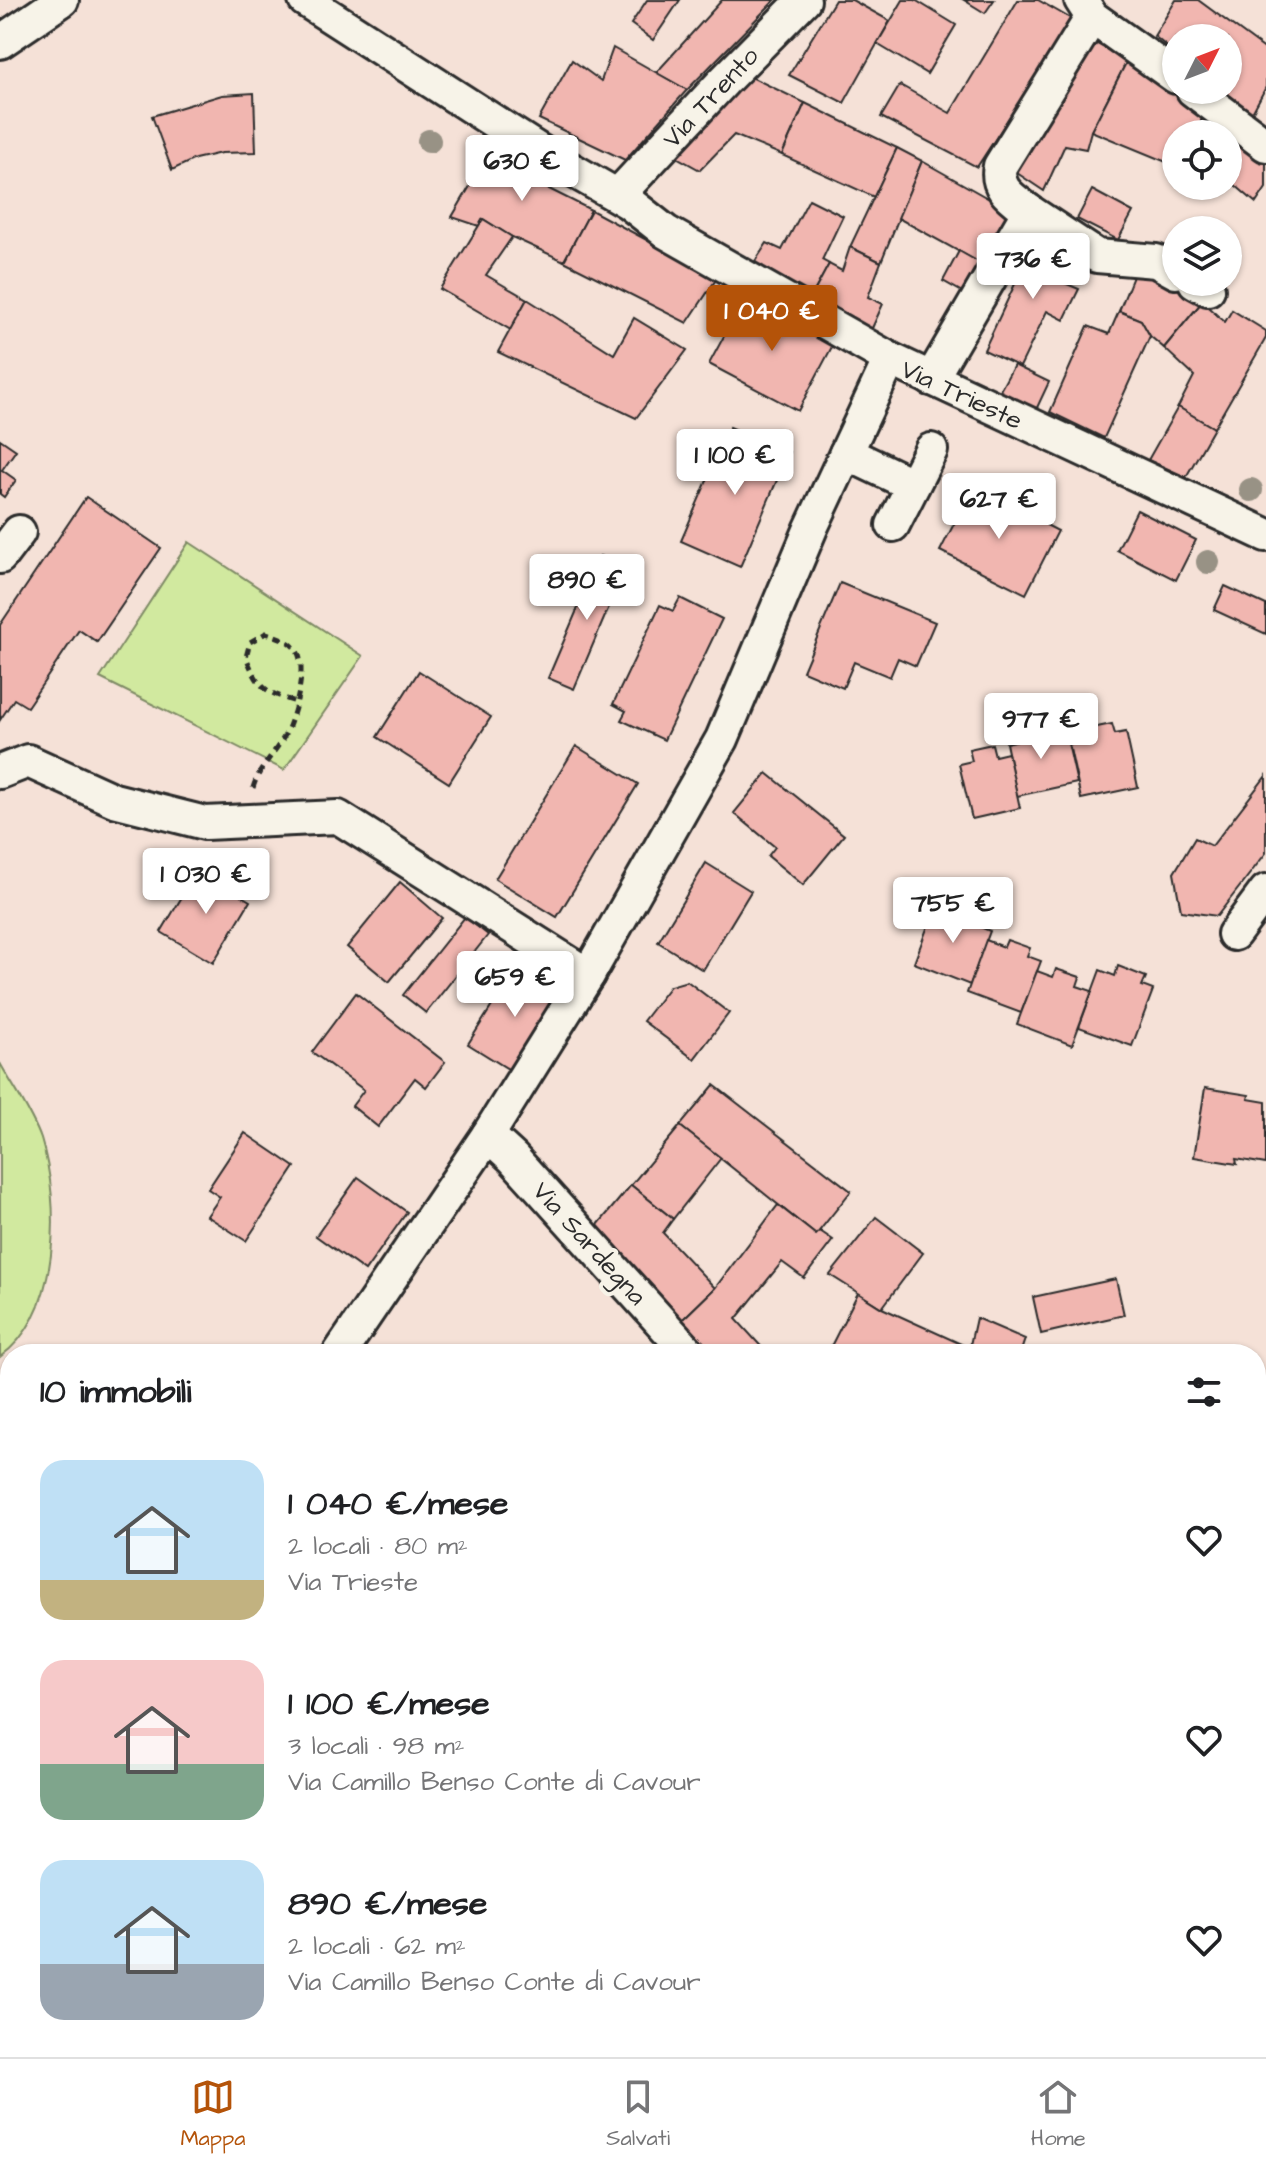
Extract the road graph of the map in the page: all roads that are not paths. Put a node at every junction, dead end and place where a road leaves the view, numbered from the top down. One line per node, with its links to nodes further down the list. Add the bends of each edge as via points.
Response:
1 (62, 0): 5 (street)
2 (305, 0): 9 (street, Via Trieste, via 546,155)
3 (804, 0): 9 (street, Via Trento)
4 (1086, 8): 6 (street); 10 (street, via 1000,166 997,178 1004,192)
5 (0, 42)
6 (1162, 66)
7 (1212, 104): 8 (street)
8 (1266, 145)
9 (618, 195): 12 (street, Via Trieste, via 666,232)
10 (1029, 211): 11 (street, via 1097,256); 13 (street)
11 (1162, 264)
12 (890, 359): 13 (street, Via Trieste); 15 (street)
13 (931, 379): 18 (street, Via Trieste)
14 (931, 450): 16 (street)
15 (846, 453): 16 (street); 22 (street, via 722,739)
16 (913, 485): 17 (street)
17 (893, 525)
18 (1266, 535)
19 (0, 772): 22 (street, via 28,761 114,800 205,823 338,817)
20 (1266, 891): 21 (street)
21 (1234, 934)
22 (588, 975): 23 (street)
23 (488, 1135): 24 (street); 25 (street, Via Sardegna)
24 (346, 1344)
25 (681, 1344)

